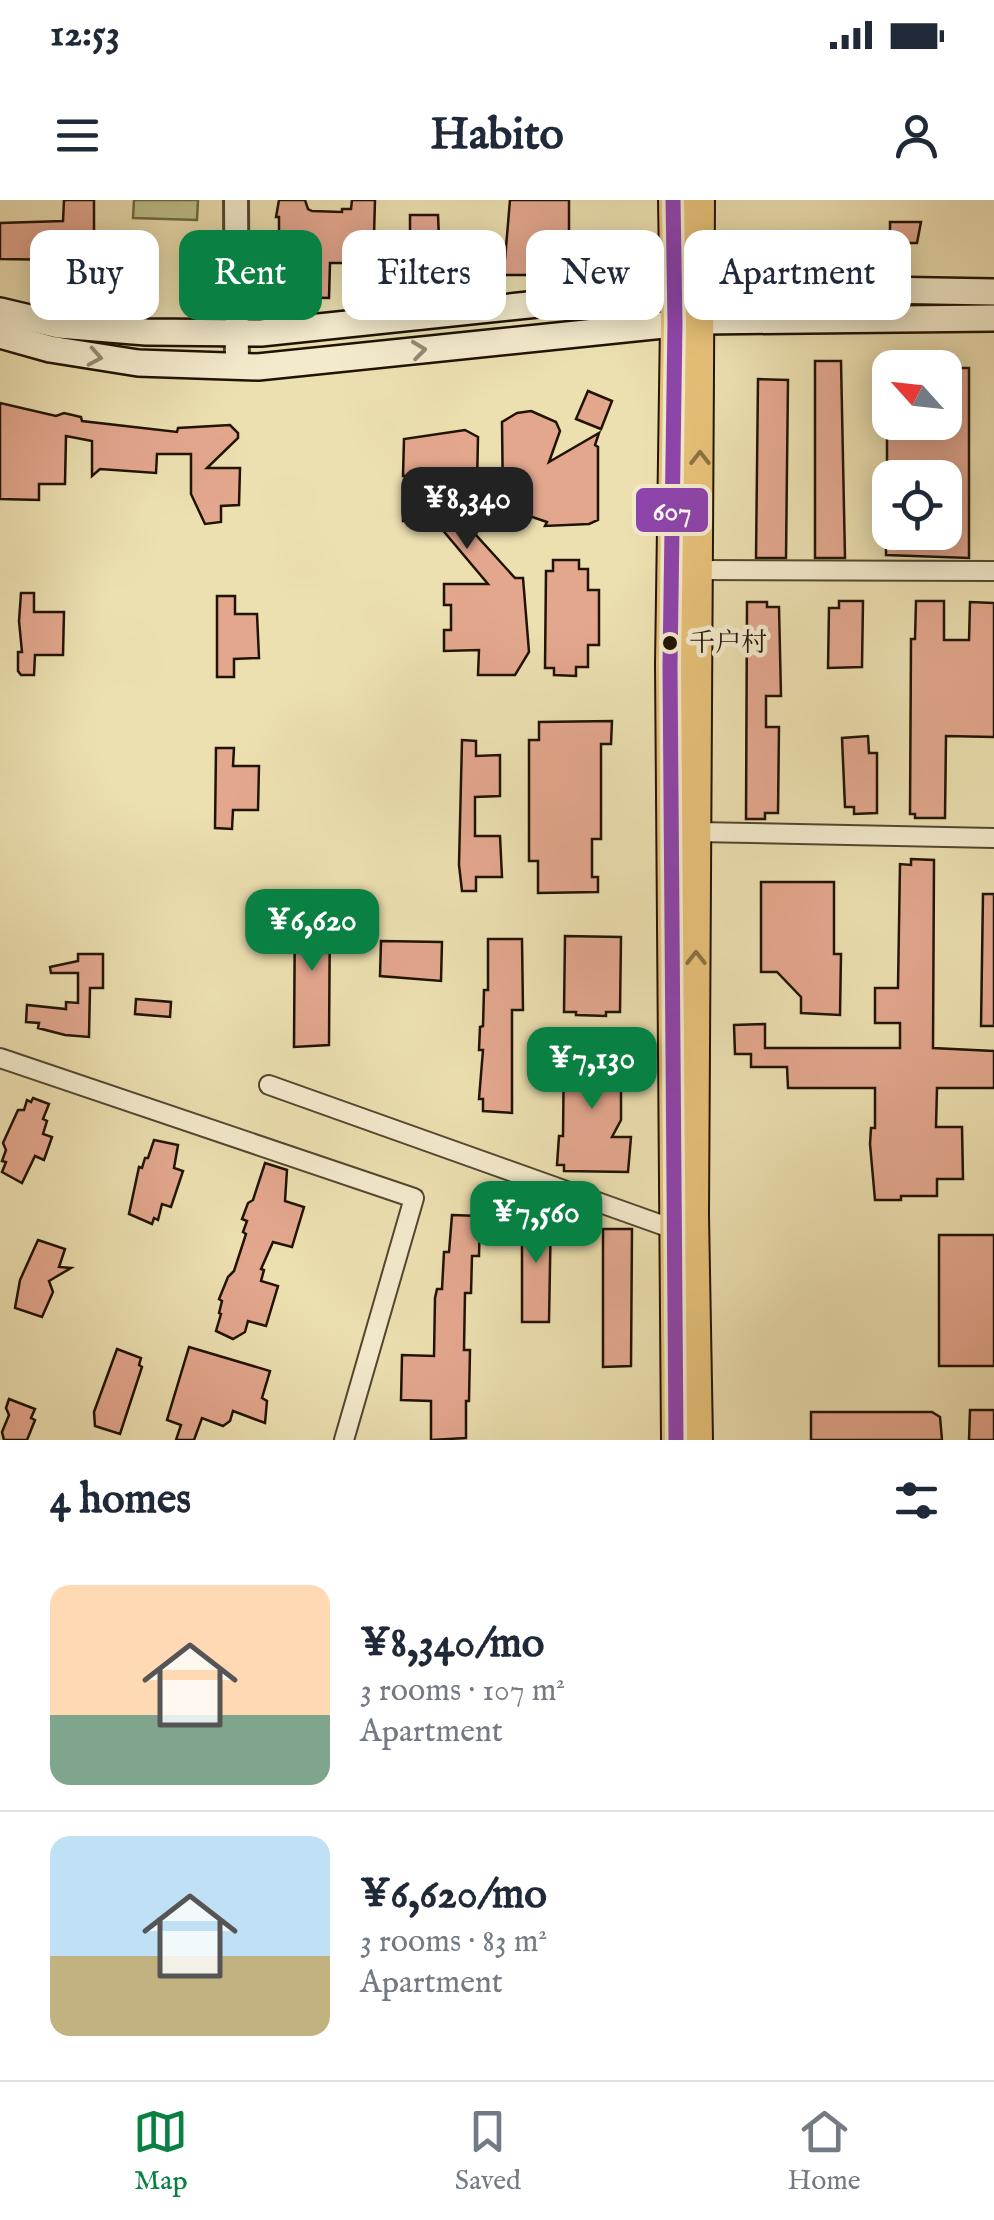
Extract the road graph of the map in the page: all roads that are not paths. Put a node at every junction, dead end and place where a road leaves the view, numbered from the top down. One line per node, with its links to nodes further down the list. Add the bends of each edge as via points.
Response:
1 (236, 200): 12 (street)
2 (673, 200): 5 (main road)
3 (700, 200): 4 (main road)
4 (696, 230)
5 (684, 269)
6 (684, 288): 12 (main road)
7 (911, 291): 8 (main road)
8 (994, 292)
9 (0, 311): 12 (main road, via 59,325)
10 (994, 318): 11 (main road)
11 (688, 322): 14 (main road, one-way to 11); 15 (main road, one-way to 11); 21 (main road, via 670,665)
12 (236, 333): 14 (street)
13 (0, 335): 14 (main road, one-way to 14, via 110,360)
14 (238, 367)
15 (700, 570): 16 (street); 17 (main road)
16 (994, 571)
17 (698, 832): 18 (street); 22 (main road, one-way to 17)
18 (994, 838)
19 (0, 1058): 23 (street, via 414,1198)
20 (269, 1085): 21 (street)
21 (676, 1230): 22 (main road)
22 (697, 1438)
23 (344, 1440)

